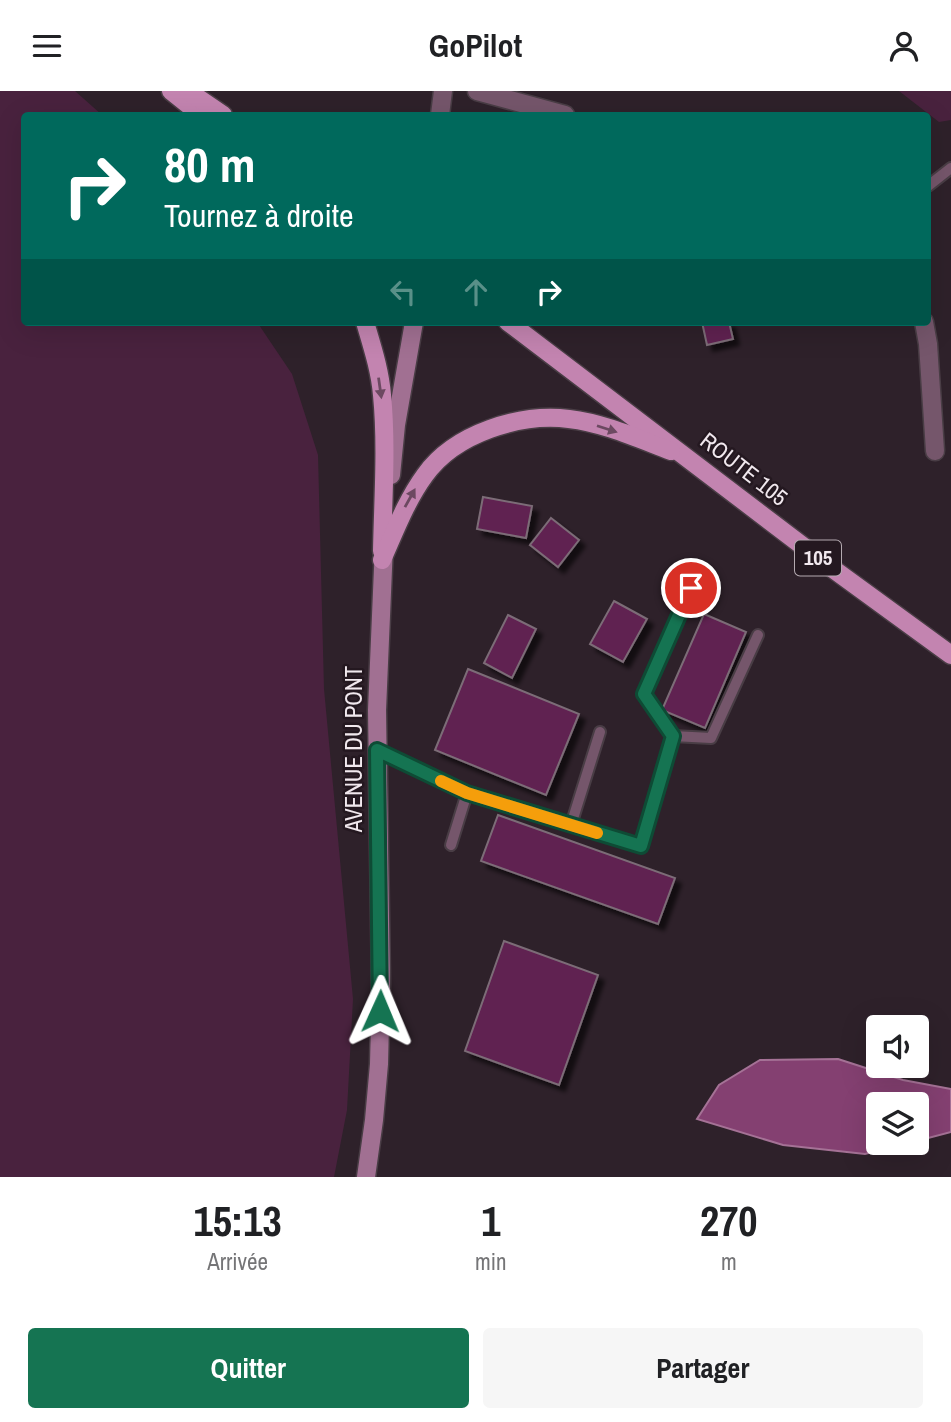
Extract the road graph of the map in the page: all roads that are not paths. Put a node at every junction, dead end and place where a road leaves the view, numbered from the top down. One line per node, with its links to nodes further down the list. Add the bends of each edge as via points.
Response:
1 (171, 91): 5 (main road)
2 (188, 91): 6 (main road)
3 (443, 91): 7 (street)
4 (477, 91): 8 (street)
5 (197, 112)
6 (219, 112)
7 (440, 112)
8 (554, 112)
9 (951, 168): 10 (lane)
10 (931, 184)
11 (366, 326): 17 (main road, one-way to 17, via 382,394)
12 (413, 326): 17 (main road, AVENUE DU PONT, via 396,425)
13 (513, 326): 16 (main road, ROUTE 105 / 105)
14 (925, 326): 15 (street)
15 (936, 451)
16 (688, 457): 17 (main road, one-way to 16, via 409,499 427,472 450,450 479,434 512,423 569,419); 20 (main road, ROUTE 105 / 105)
17 (382, 560): 23 (main road, AVENUE DU PONT)
18 (691, 588): 22 (lane, via 644,694)
19 (758, 635): 22 (lane, via 711,738)
20 (951, 655)
21 (600, 732): 25 (lane)
22 (673, 736): 25 (lane, via 641,846)
23 (377, 750): 24 (lane); 27 (main road, AVENUE DU PONT, via 381,984 374,1121)
24 (467, 793): 25 (lane); 26 (lane)
25 (570, 825)
26 (451, 845)
27 (366, 1177)

